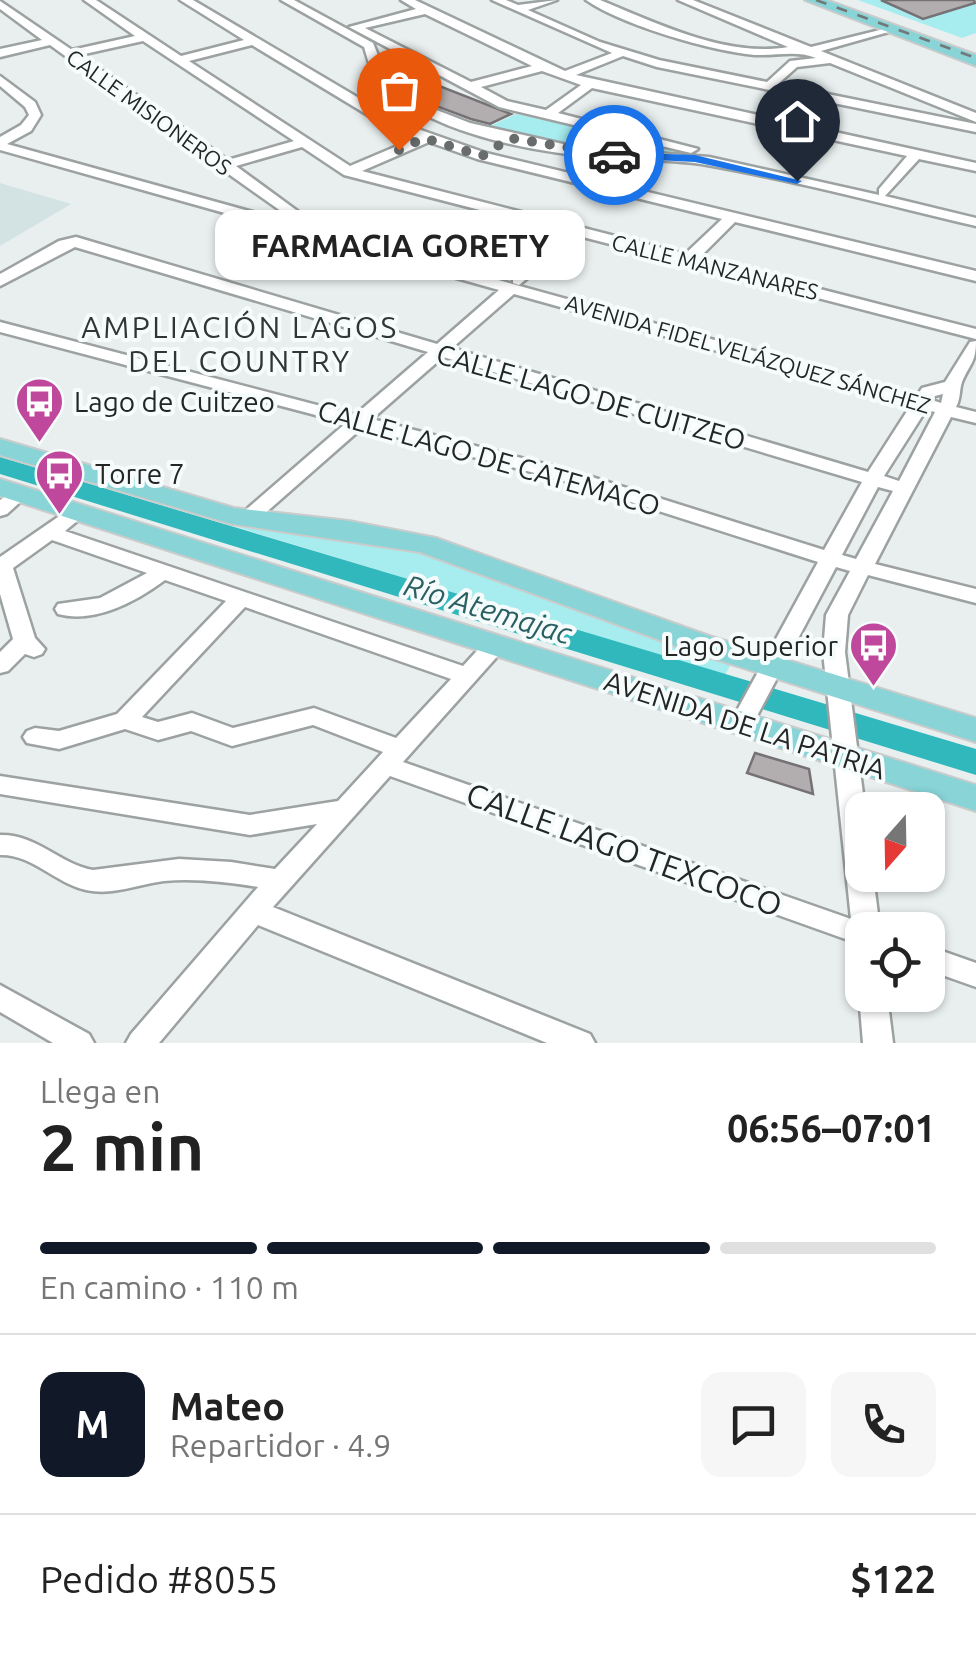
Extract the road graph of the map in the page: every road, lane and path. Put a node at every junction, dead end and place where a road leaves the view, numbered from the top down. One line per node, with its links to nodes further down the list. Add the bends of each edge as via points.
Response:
1 (88, 0): 18 (street, CALLE MANZANARES)
2 (212, 0): 12 (street)
3 (288, 0): 27 (street, via 366,42)
4 (304, 0): 16 (street)
5 (406, 0): 15 (street)
6 (498, 0): 14 (street)
7 (552, 0): 14 (street)
8 (591, 0): 28 (street, via 690,37)
9 (683, 0): 22 (street)
10 (812, 0): 17 (main road)
11 (842, 0): 21 (main road)
12 (189, 2): 20 (street)
13 (0, 4): 19 (street, CALLE MISIONEROS)
14 (517, 9): 25 (street)
15 (426, 10): 16 (street); 32 (street)
16 (356, 27): 23 (street)
17 (888, 29): 22 (street); 31 (main road)
18 (144, 38): 26 (street); 29 (street, CALLE MANZANARES)
19 (52, 41): 24 (street); 26 (street, CALLE MISIONEROS)
20 (255, 41): 29 (street); 39 (street)
21 (976, 49)
22 (806, 50): 28 (street); 30 (street)
23 (401, 51): 27 (street); 37 (street)
24 (0, 52)
25 (621, 53): 33 (street); 36 (street)
26 (70, 54): 51 (street, CALLE MISIONEROS)
27 (370, 54): 38 (street, via 381,77)
28 (790, 58): 30 (street); 36 (street)
29 (178, 60): 47 (street, CALLE MANZANARES)
30 (831, 60): 42 (street)
31 (976, 61)
32 (543, 68): 33 (street); 37 (street)
33 (563, 76): 35 (street)
34 (0, 80): 46 (street, via 35,109 30,124)
35 (590, 84): 40 (street); 41 (street)
36 (770, 86): 41 (street)
37 (468, 87): 40 (street)
38 (418, 105): 39 (street); 45 (street)
39 (380, 116): 44 (street)
40 (546, 116): 48 (street)
41 (833, 118): 43 (street); 49 (street)
42 (976, 118)
43 (976, 128)
44 (424, 138): 50 (street); 53 (street)
45 (510, 138): 48 (street, via 582,152); 50 (street)
46 (2, 141): 58 (street, AVENIDA FIDEL VELÁZQUEZ SÁNCHEZ); 62 (street, AVENIDA FIDEL VELÁZQUEZ SÁNCHEZ)
47 (302, 143): 51 (street); 53 (street, CALLE MANZANARES)
48 (666, 150): 54 (street)
49 (916, 154): 52 (street); 55 (street)
50 (482, 156): 57 (street)
51 (222, 166): 58 (street, CALLE MISIONEROS)
52 (976, 167)
53 (349, 172): 60 (street, CALLE MANZANARES)
54 (830, 184): 55 (street); 59 (street)
55 (884, 192): 56 (street)
56 (976, 213)
57 (732, 217): 61 (street); 63 (street)
58 (300, 218): 62 (street, AVENIDA FIDEL VELÁZQUEZ SÁNCHEZ)
59 (976, 222)
60 (576, 231): 61 (street, CALLE MANZANARES); 65 (street)
61 (688, 260): 67 (street, CALLE MANZANARES)
62 (449, 266): 65 (street, AVENIDA FIDEL VELÁZQUEZ SÁNCHEZ)
63 (976, 276)
64 (0, 282): 69 (street, CALLE LAGO DE CUITZEO, via 76,242)
65 (515, 284): 69 (street); 70 (street, AVENIDA FIDEL VELÁZQUEZ SÁNCHEZ)
66 (0, 327): 74 (street, CALLE LAGO DE CATEMACO)
67 (976, 334)
68 (976, 346): 71 (street)
69 (438, 352): 74 (street); 76 (street, CALLE LAGO DE CUITZEO)
70 (924, 397): 71 (street, AVENIDA FIDEL VELÁZQUEZ SÁNCHEZ); 76 (street)
71 (949, 398): 72 (street, AVENIDA FIDEL VELÁZQUEZ SÁNCHEZ); 73 (street, AVENIDA FIDEL VELÁZQUEZ SÁNCHEZ); 77 (street)
72 (976, 405)
73 (976, 418)
74 (359, 421): 80 (street); 82 (street, CALLE LAGO DE CATEMACO, via 572,477)
75 (0, 447): 80 (main road)
76 (873, 479): 77 (street, CALLE LAGO DE CUITZEO); 82 (street)
77 (902, 488): 84 (street)
78 (6, 497): 79 (main road, AVENIDA DE LA PATRIA)
79 (78, 512): 81 (street); 89 (main road, AVENIDA DE LA PATRIA)
80 (247, 519): 91 (main road, via 426,544)
81 (48, 532): 83 (street); 85 (street)
82 (830, 559): 84 (street, CALLE LAGO DE CATEMACO); 91 (street)
83 (1, 566): 90 (street, via 30,645)
84 (860, 567): 86 (street, CALLE LAGO DE CATEMACO); 93 (street, via 837,614)
85 (162, 572): 87 (street); 88 (street, via 97,609)
86 (976, 596)
87 (240, 599): 92 (street); 95 (street)
88 (66, 609)
89 (494, 646): 92 (street); 94 (main road, AVENIDA DE LA PATRIA)
90 (0, 665)
91 (770, 672): 93 (main road); 94 (street)
92 (467, 676): 99 (street)
93 (839, 695): 96 (main road); 98 (street)
94 (744, 719): 98 (main road, AVENIDA DE LA PATRIA)
95 (125, 720): 97 (street, via 59,740); 99 (street, CALLE LAGO TEXCOCO, via 158,731 192,722 232,737 314,716)
96 (976, 730)
97 (35, 737)
98 (845, 752): 101 (main road, AVENIDA DE LA PATRIA); 106 (street)
99 (393, 757): 102 (street); 107 (street, CALLE LAGO TEXCOCO)
100 (0, 785): 102 (street, via 250,826)
101 (976, 798)
102 (346, 809): 104 (street)
103 (0, 845): 104 (street, via 24,847 88,880 242,872)
104 (280, 881): 105 (street)
105 (252, 912): 113 (street); 114 (street)
106 (862, 912)
107 (845, 925)
108 (945, 964): 109 (street)
109 (976, 975)
110 (0, 997): 112 (street)
111 (875, 1012): 115 (street)
112 (79, 1043)
113 (141, 1043)
114 (580, 1043)
115 (878, 1043)

